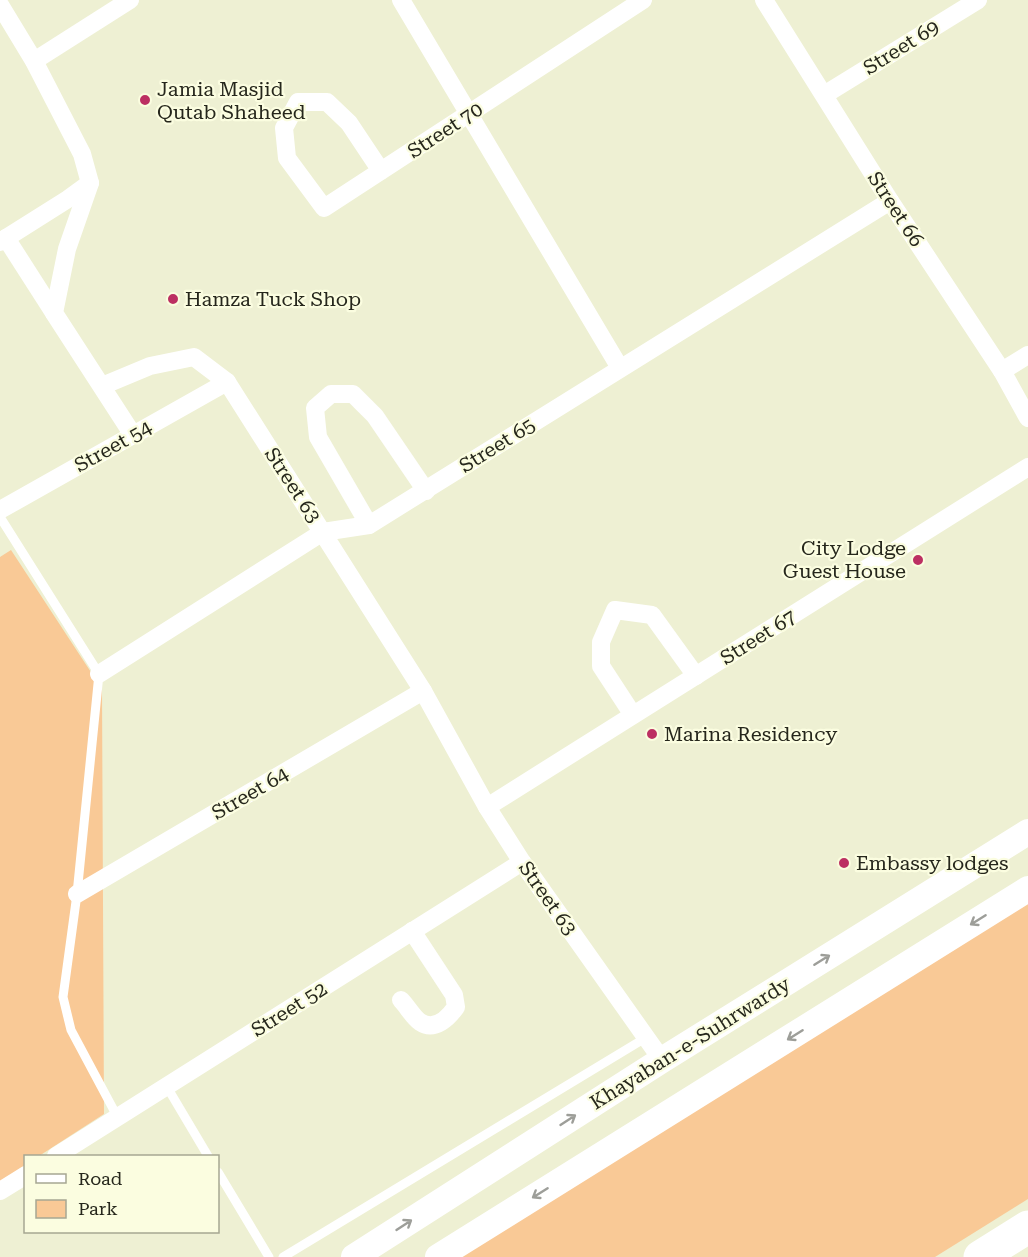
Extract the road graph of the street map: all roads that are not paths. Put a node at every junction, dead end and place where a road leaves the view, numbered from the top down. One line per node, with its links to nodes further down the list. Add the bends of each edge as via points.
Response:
1 (130, 0): 7 (street)
2 (401, 0): 9 (street)
3 (643, 0): 9 (street, Street 70)
4 (764, 0): 8 (street, Street 66)
5 (978, 0): 8 (street, Street 69)
6 (0, 5): 7 (street)
7 (34, 62): 11 (street, via 82,154)
8 (824, 95): 12 (street, Street 66)
9 (470, 115): 10 (street, Street 70); 16 (street)
10 (381, 171): 10 (street, Street 70, via 349,123 327,102 297,102 284,128 286,158 324,208)
11 (90, 183): 13 (street); 14 (street, via 67,249)
12 (890, 201): 16 (street, Street 65); 17 (street, Street 66)
13 (3, 240): 14 (street)
14 (54, 313): 19 (street)
15 (1028, 355): 17 (street)
16 (620, 368): 23 (street, Street 65)
17 (1002, 371): 20 (street, Street 66)
18 (227, 382): 19 (street, Street 63, via 194,357 150,366); 21 (street, Street 54); 27 (street, Street 63)
19 (102, 386): 21 (street)
20 (1028, 418)
21 (133, 435): 24 (street, Street 54)
22 (1028, 467): 29 (street, Street 67)
23 (426, 491): 26 (street, Street 65); 26 (street, via 375,416 353,394 331,394 315,408 318,437)
24 (0, 510)
25 (0, 517): 28 (lane)
26 (369, 525): 27 (street, Street 65)
27 (323, 532): 28 (street, Street 65); 30 (street, Street 63)
28 (99, 674): 36 (lane)
29 (696, 676): 31 (street, Street 67); 31 (street, via 652,615 615,610 601,642 601,666)
30 (423, 691): 32 (street, Street 63); 36 (street, Street 64)
31 (633, 715): 32 (street, Street 67)
32 (487, 807): 34 (street, Street 63)
33 (1028, 832): 40 (main road, Khayaban-e-Suhrwardy, one-way to 33)
34 (522, 862): 37 (street, Street 52); 39 (street, Street 63)
35 (1028, 889): 52 (main road, one-way to 52)
36 (77, 894): 42 (lane, via 63,997 71,1030)
37 (412, 931): 38 (street, via 454,995 456,1007 448,1019 434,1025 421,1023); 41 (street, Street 52)
38 (401, 1000)
39 (647, 1037): 40 (street, Street 63); 50 (lane)
40 (662, 1060): 51 (main road, Khayaban-e-Suhrwardy, one-way to 40)
41 (167, 1087): 42 (street, Street 52); 44 (lane)
42 (118, 1118): 43 (street, Street 52)
43 (58, 1155)
44 (207, 1155)
45 (219, 1174): 49 (lane)
46 (24, 1176): 47 (street)
47 (0, 1191)
48 (1028, 1227): 53 (highway)
49 (269, 1257)
50 (283, 1257)
51 (354, 1257)
52 (438, 1257)
53 (980, 1257)

